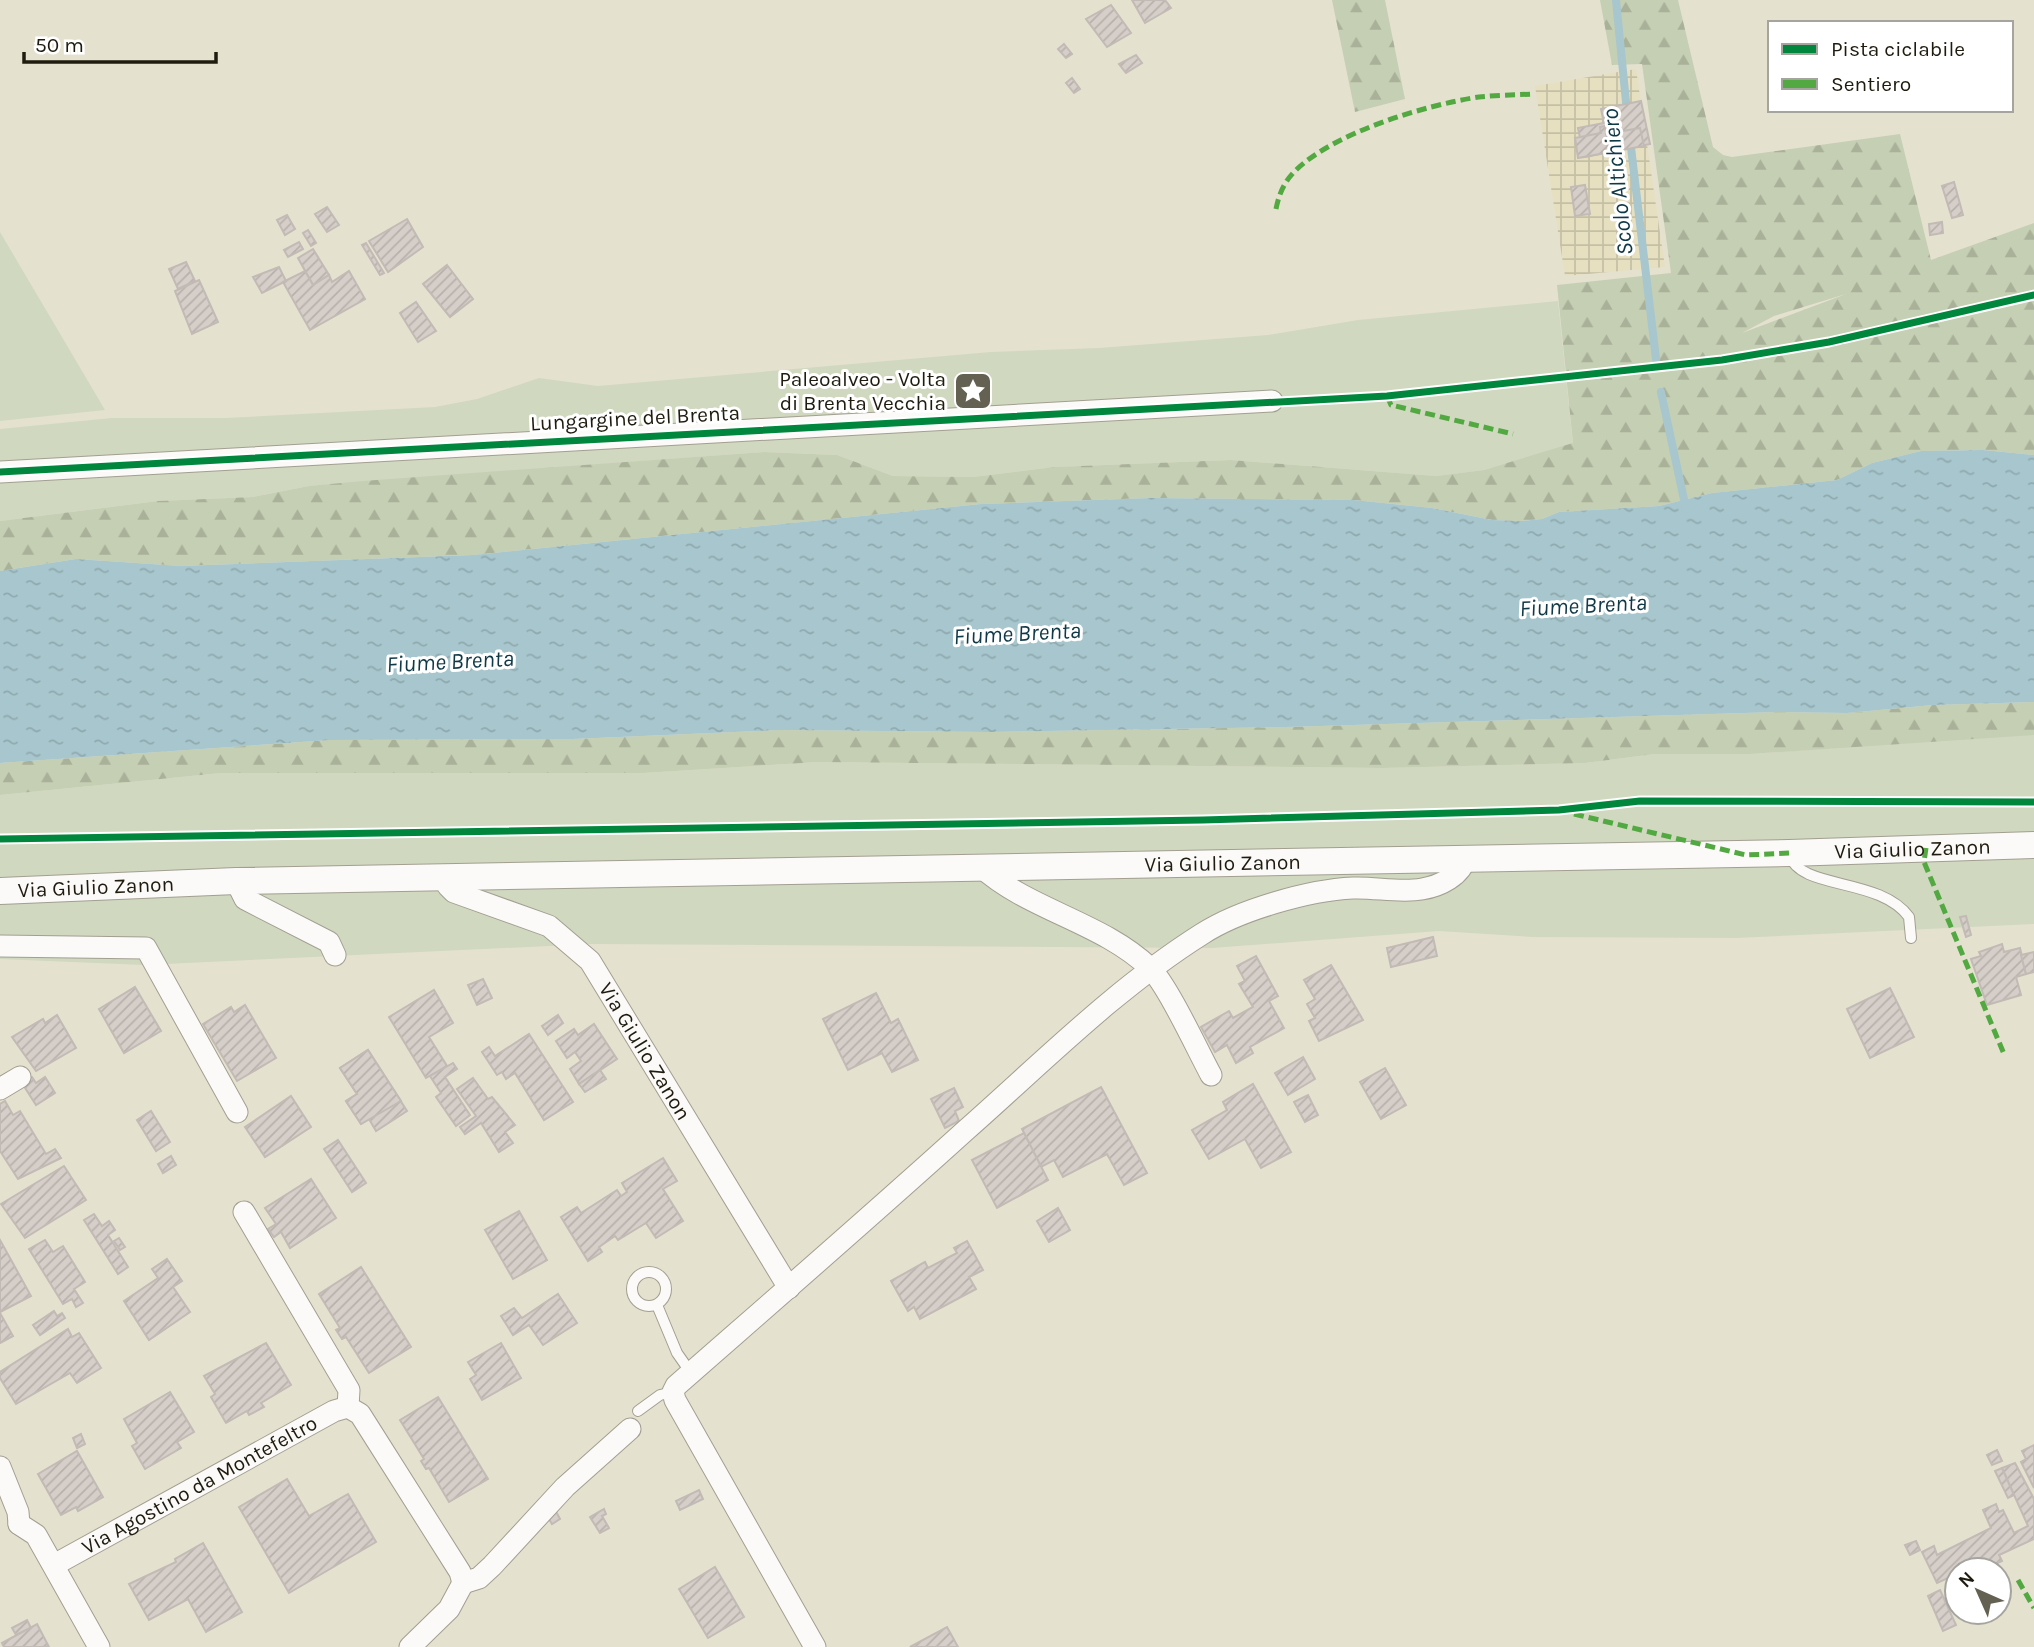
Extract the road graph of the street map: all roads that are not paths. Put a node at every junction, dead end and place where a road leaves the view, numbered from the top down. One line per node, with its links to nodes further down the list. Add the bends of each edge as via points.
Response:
1 (1272, 401): 2 (street, Lungargine del Brenta)
2 (0, 472)
3 (2034, 845): 4 (street, Via Giulio Zanon)
4 (1789, 852): 5 (street, Via Giulio Zanon); 10 (lane, Via Giulio Zanon, via 1807,876 1872,890 1902,907 1909,916)
5 (1466, 857): 6 (street, Via Giulio Zanon); 13 (street, Via Giulio Zanon, via 1457,874 1421,890 1321,892 1235,917)
6 (980, 866): 7 (street, Via Giulio Zanon); 13 (street, via 999,884 1083,926)
7 (447, 877): 8 (street, Via Giulio Zanon); 19 (street, Via Giulio Zanon, via 447,886 454,892 549,926 590,961)
8 (236, 881): 9 (street, Via Giulio Zanon); 12 (street, via 245,899 329,942)
9 (0, 891)
10 (1911, 938)
11 (0, 946): 17 (street, via 146,948)
12 (335, 955)
13 (1150, 968): 14 (street); 19 (street, Via Giulio Zanon)
14 (1211, 1075)
15 (20, 1077): 16 (street)
16 (0, 1088)
17 (237, 1112)
18 (244, 1212): 23 (street, via 349,1390)
19 (789, 1288): 21 (street, Via Giulio Zanon)
20 (657, 1305): 21 (lane, via 677,1353)
21 (691, 1373): 22 (street, Via Giulio Zanon)
22 (673, 1392): 24 (lane, via 660,1395); 31 (street)
23 (348, 1407): 27 (street, Via Agostino da Montefeltro); 28 (street, via 360,1414)
24 (634, 1420): 28 (street, via 492,1566 479,1578)
25 (0, 1467): 26 (street, via 18,1512)
26 (9, 1527): 27 (street, via 36,1535)
27 (54, 1565): 29 (street)
28 (463, 1583): 30 (street, via 449,1609)
29 (99, 1647)
30 (410, 1647)
31 (815, 1647)

